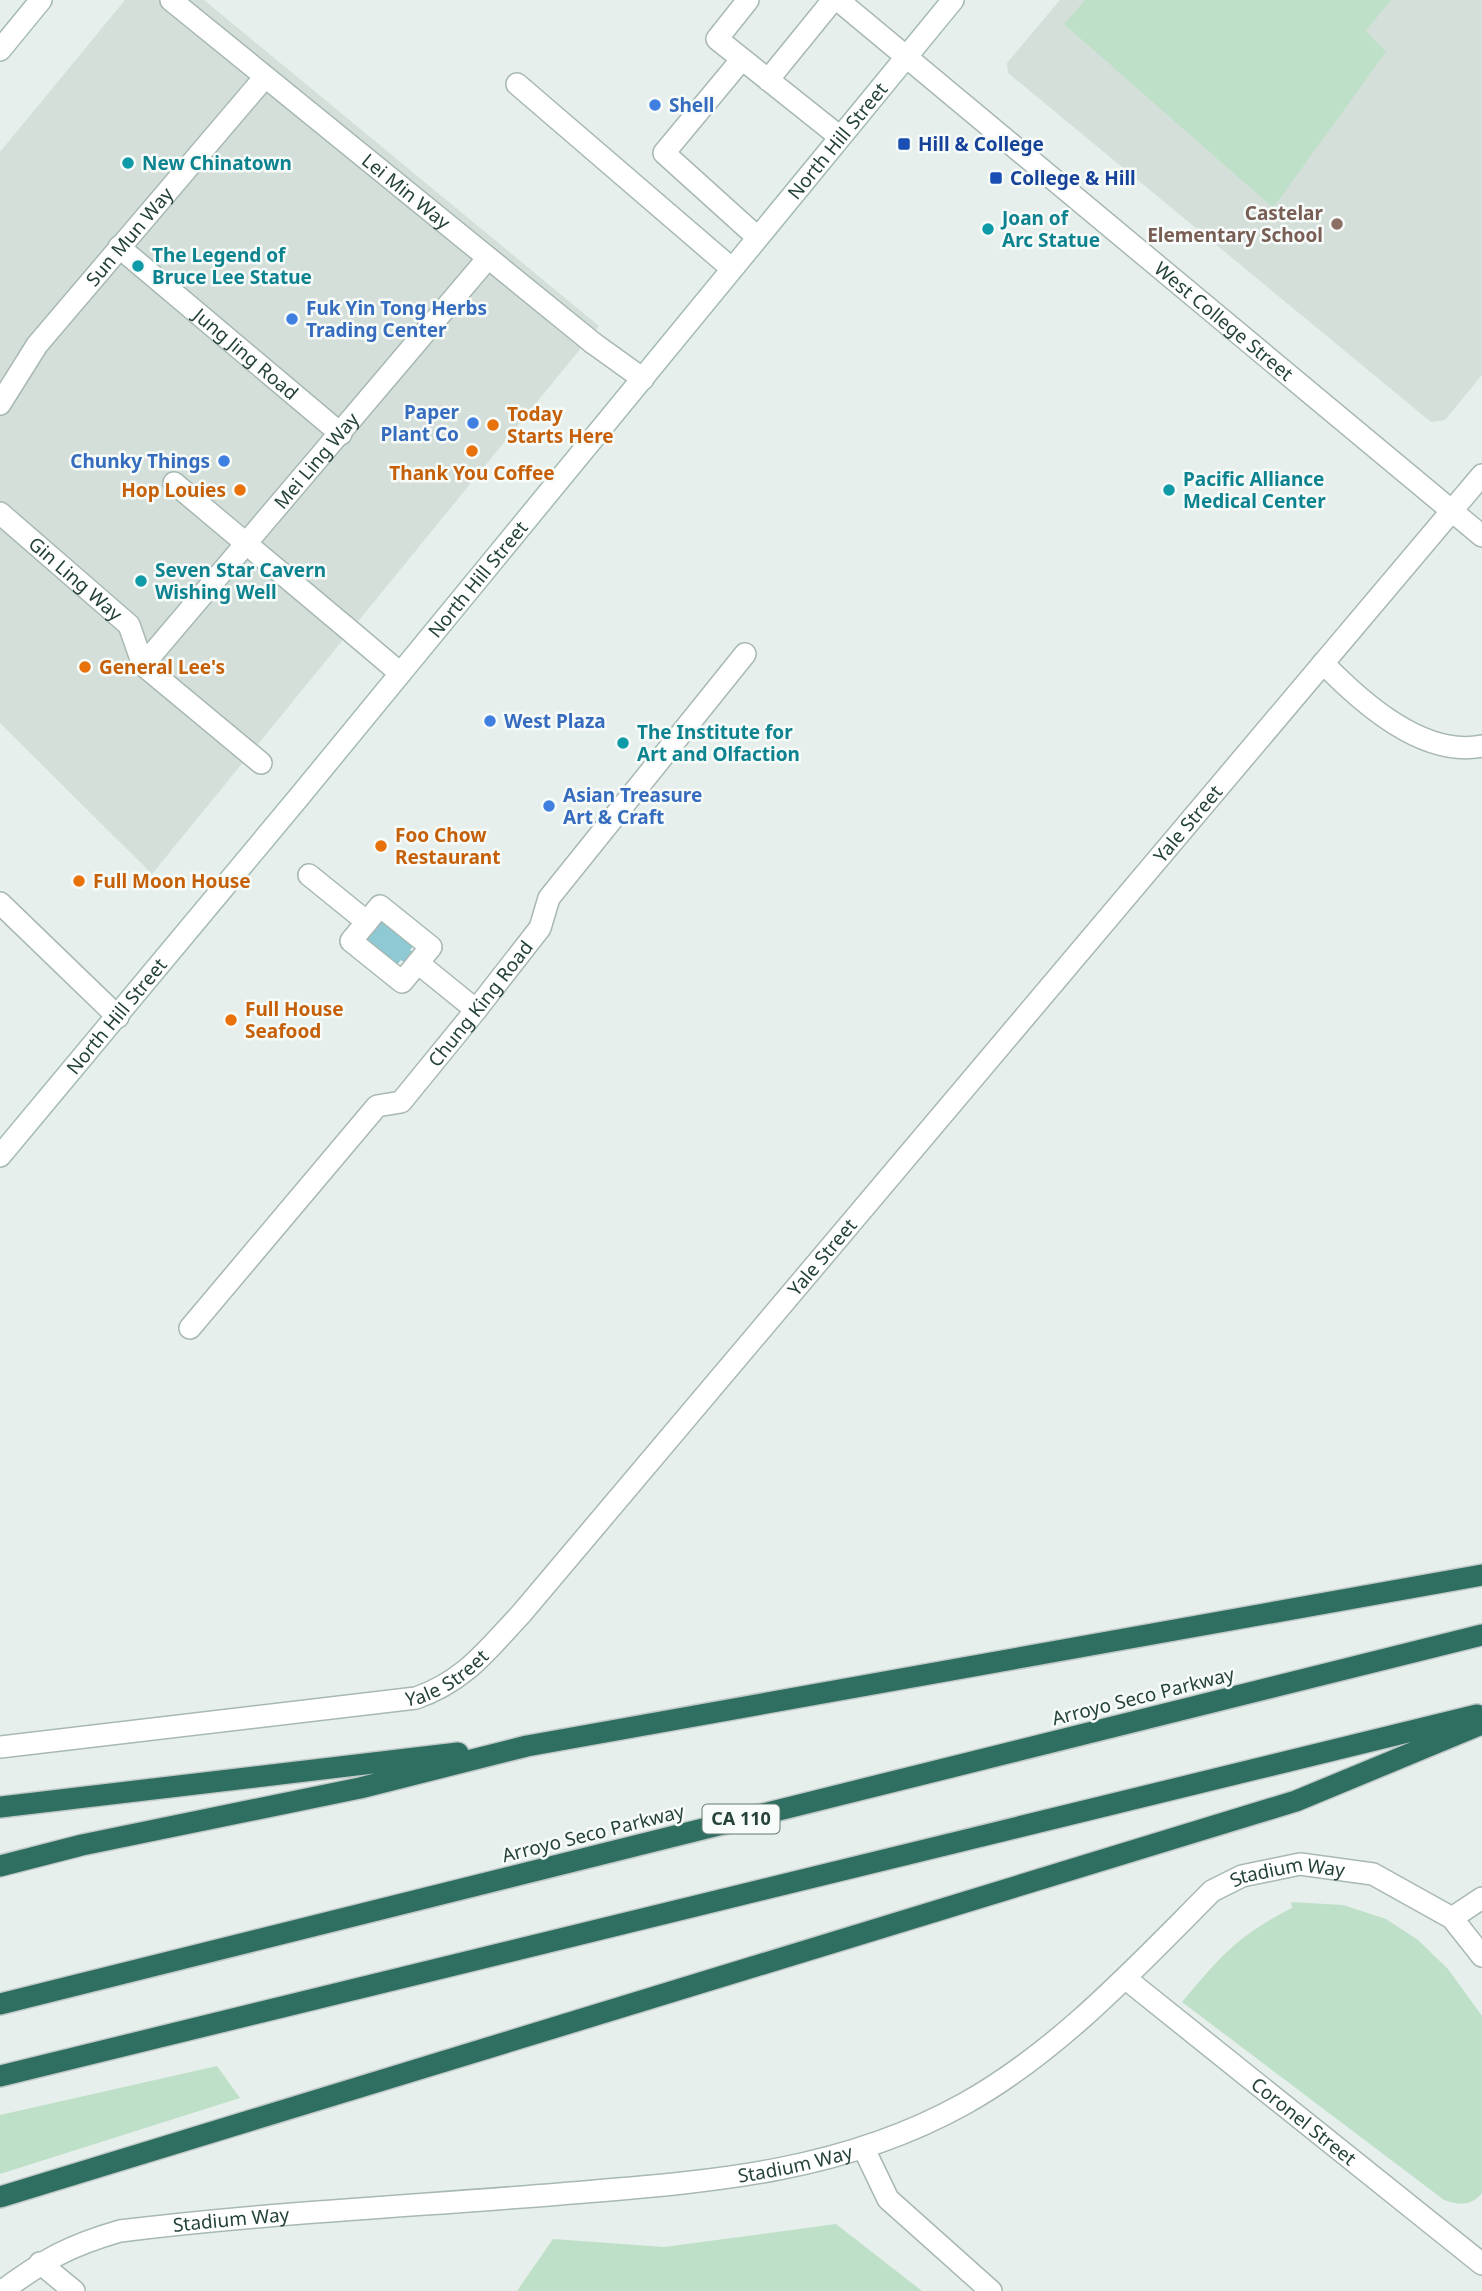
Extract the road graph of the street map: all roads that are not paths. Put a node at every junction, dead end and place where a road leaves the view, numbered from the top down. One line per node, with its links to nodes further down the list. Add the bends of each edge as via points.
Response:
1 (41, 0): 6 (street)
2 (171, 0): 9 (street, Lei Min Way)
3 (748, 0): 8 (street, via 717,39)
4 (835, 0): 7 (street, West College Street); 10 (street)
5 (953, 0): 7 (street, North Hill Street)
6 (0, 50)
7 (908, 55): 12 (street, North Hill Street); 22 (street, West College Street)
8 (743, 60): 10 (street); 13 (street, via 664,153)
9 (265, 77): 14 (street, Sun Mun Way); 15 (street, Lei Min Way)
10 (768, 80): 12 (street)
11 (517, 84): 16 (street)
12 (840, 137): 13 (street, North Hill Street)
13 (756, 236): 16 (street, North Hill Street)
14 (119, 247): 18 (street, Sun Mun Way, via 37,345); 19 (street, Jung Jing Road)
15 (488, 258): 17 (street, Lei Min Way); 19 (street, Mei Ling Way)
16 (731, 268): 17 (street, North Hill Street)
17 (643, 379): 29 (street, North Hill Street)
18 (0, 404)
19 (341, 434): 25 (street, Mei Ling Way)
20 (1482, 475): 22 (street, Yale Street)
21 (174, 483): 25 (street)
22 (1452, 511): 24 (street, West College Street); 27 (street, Yale Street)
23 (0, 513): 28 (street, Gin Ling Way, via 129,625)
24 (1482, 536)
25 (247, 544): 28 (street, Mei Ling Way); 29 (street)
26 (745, 654): 36 (street, Chung King Road, via 549,898 540,928)
27 (1323, 663): 30 (street, via 1352,694 1386,719 1440,745); 45 (street, Yale Street, via 521,1614 468,1671 444,1688 416,1698)
28 (143, 665): 31 (street)
29 (400, 673): 37 (street, North Hill Street)
30 (1482, 746)
31 (261, 763)
32 (309, 875): 34 (street)
33 (0, 903): 37 (street)
34 (367, 922): 35 (street, via 380,906 401,922 431,947); 35 (street, via 351,940 402,982)
35 (418, 963): 36 (street)
36 (476, 1010): 39 (street, Chung King Road, via 401,1102 377,1107)
37 (118, 1017): 38 (street, North Hill Street)
38 (0, 1156)
39 (190, 1328)
40 (1482, 1574): 44 (highway)
41 (1482, 1634): 52 (highway, Arroyo Seco Parkway / CA 110)
42 (1482, 1714): 53 (highway)
43 (1482, 1724): 55 (highway, via 1296,1801)
44 (527, 1746): 46 (highway); 47 (highway, via 360,1788)
45 (0, 1747)
46 (0, 1807)
47 (0, 1866)
48 (1482, 1898): 49 (street)
49 (1452, 1917): 50 (street, Stadium Way); 51 (street, Stadium Way, via 1373,1874 1300,1864 1242,1876 1212,1891)
50 (1482, 1956)
51 (1125, 1978): 54 (street, Stadium Way, via 1065,2033 975,2097 915,2129); 56 (street, Coronel Street)
52 (0, 2004)
53 (0, 2076)
54 (864, 2149): 57 (street, Stadium Way, via 727,2180 120,2231 73,2245); 60 (street, via 888,2199)
55 (0, 2197)
56 (1479, 2256)
57 (40, 2263): 58 (street, Stadium Way); 59 (street)
58 (2, 2291)
59 (74, 2291)
60 (991, 2291)

